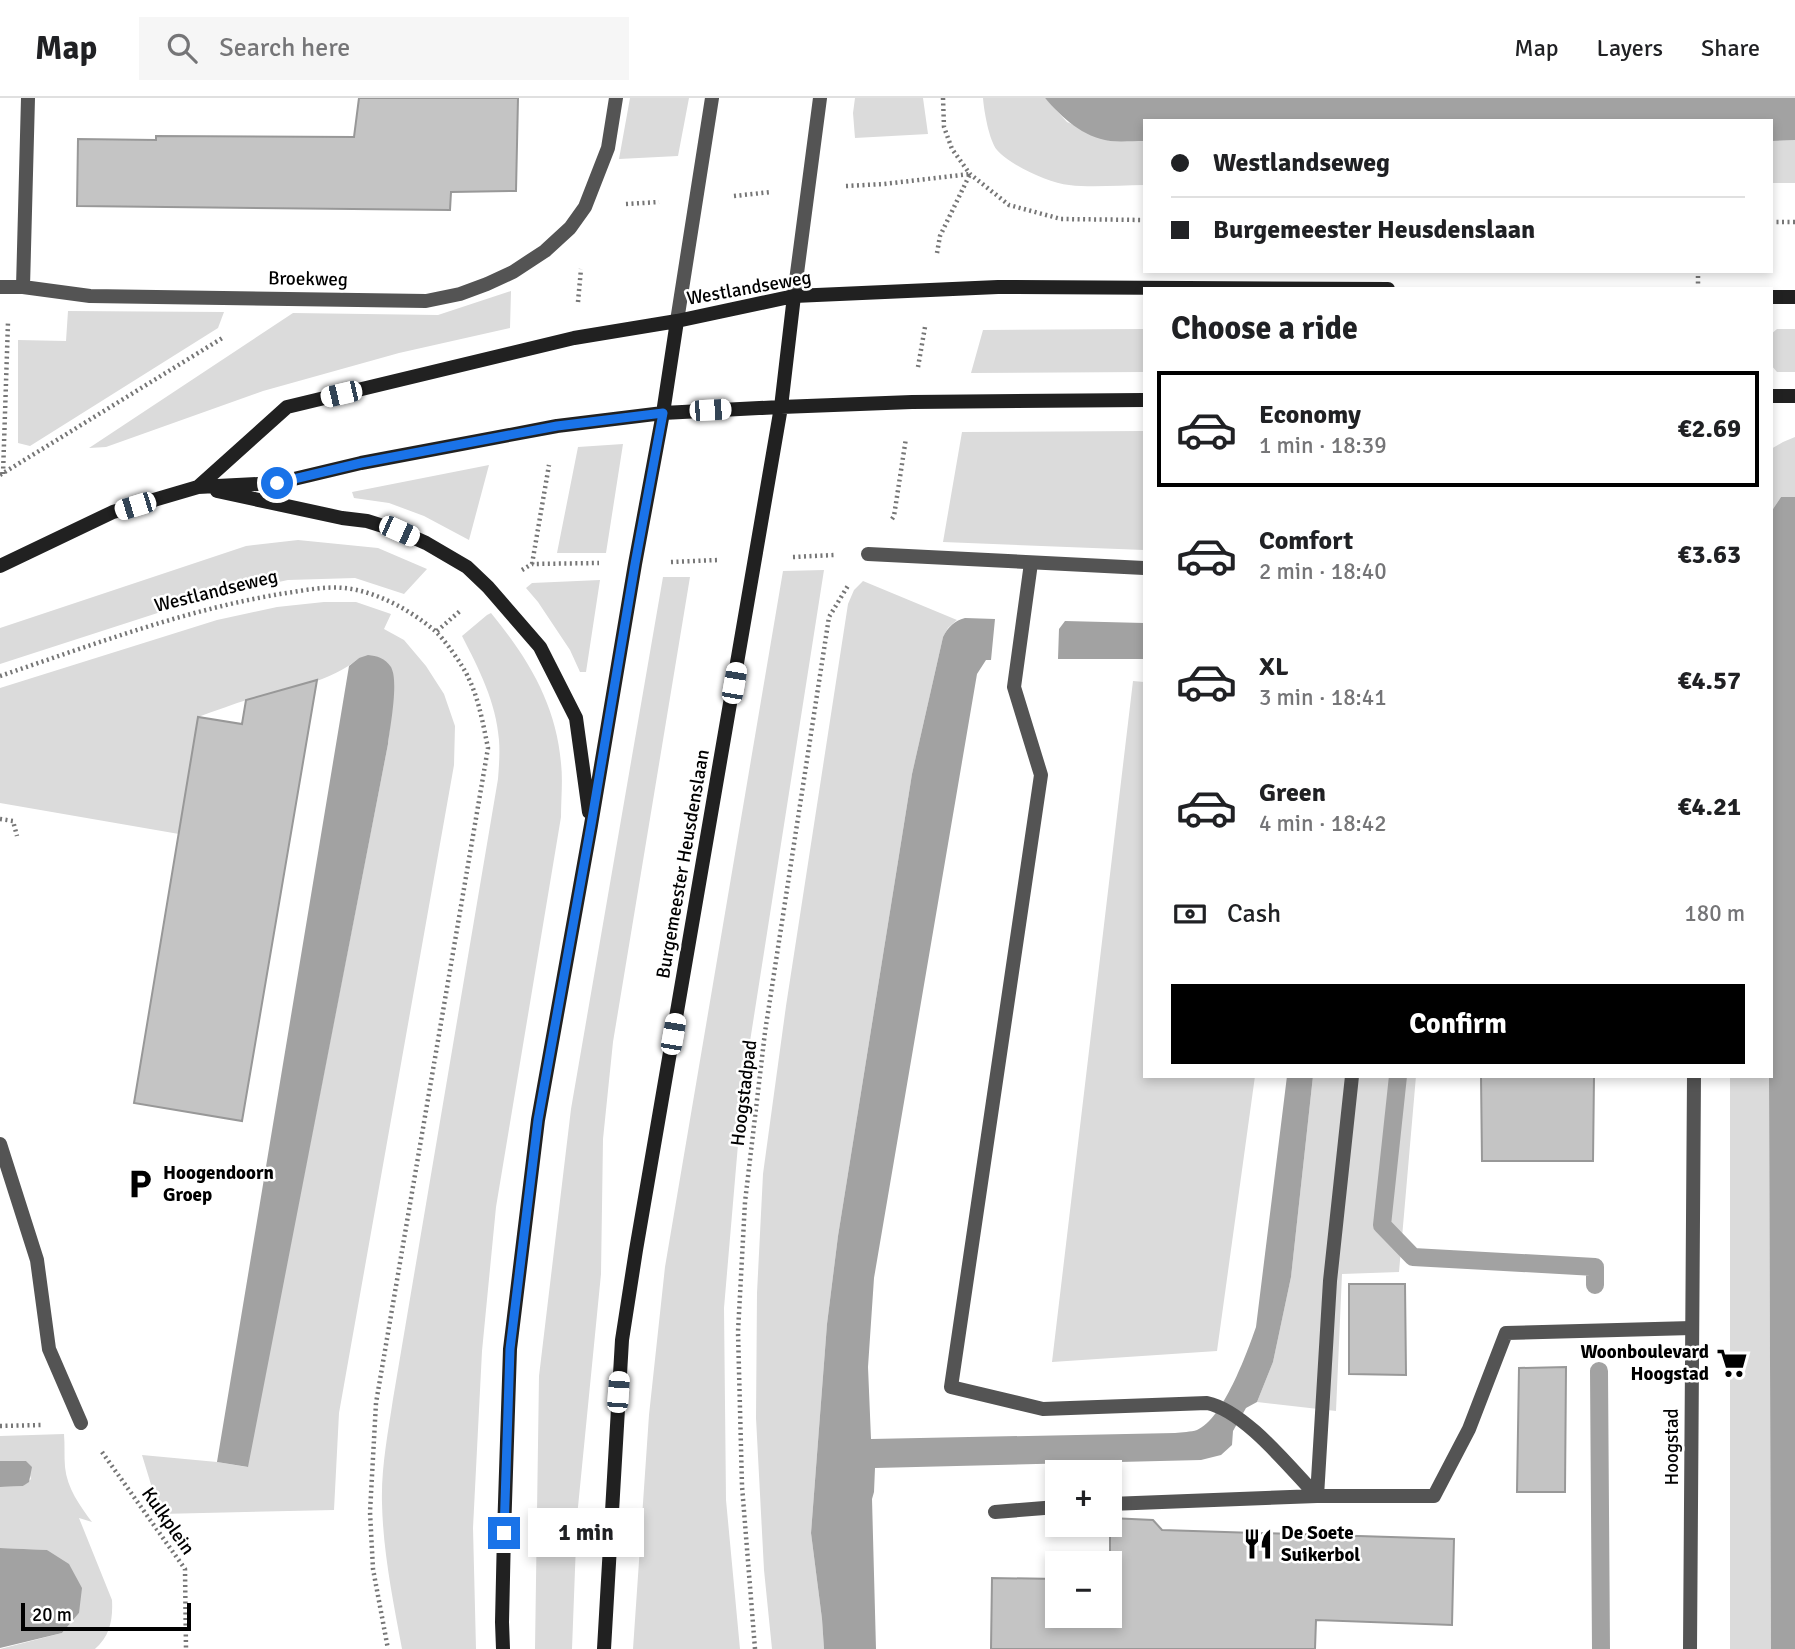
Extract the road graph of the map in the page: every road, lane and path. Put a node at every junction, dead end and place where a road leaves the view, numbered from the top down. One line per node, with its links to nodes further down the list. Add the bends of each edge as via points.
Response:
1 (28, 98): 10 (street)
2 (616, 98): 10 (street, Broekweg, via 608,148 585,207 570,228 513,272 460,294 426,301 90,296)
3 (712, 98): 15 (street)
4 (820, 98): 12 (street)
5 (943, 98): 6 (path, via 944,127 952,149 970,174 1009,205 1061,219)
6 (1143, 220)
7 (1773, 222): 8 (path)
8 (1795, 222)
9 (0, 287): 10 (street, Broekweg)
10 (23, 287): 22 (path, via 8,313)
11 (1143, 288): 12 (main road, Westlandseweg, via 998,287)
12 (794, 296): 15 (main road, Westlandseweg); 20 (main road, Burgemeester Heusdenslaan)
13 (1773, 297): 14 (main road)
14 (1795, 297)
15 (677, 321): 21 (main road); 23 (main road, Westlandseweg, via 574,338 286,407)
16 (230, 333): 22 (path)
17 (1773, 396): 18 (main road)
18 (1795, 396)
19 (1143, 400): 20 (main road, Westlandseweg)
20 (781, 407): 21 (main road, Westlandseweg); 25 (main road, Burgemeester Heusdenslaan)
21 (663, 413): 23 (main road, Westlandseweg, via 557,426 277,483); 28 (main road)
22 (1, 474)
23 (198, 486): 29 (main road, Westlandseweg, via 113,512); 33 (main road, via 378,524 426,543 467,567 540,647 576,718)
24 (868, 554): 25 (path); 26 (street); 48 (path, Hoogstadpad, via 829,617 765,1032 745,1202 738,1332 742,1486)
25 (755, 559): 28 (path); 47 (main road, Burgemeester Heusdenslaan, via 622,1340)
26 (1031, 563): 30 (street); 40 (street, via 1014,687 1041,775 951,1387 1043,1409 1216,1405 1246,1422)
27 (532, 564): 28 (path)
28 (635, 564): 33 (main road)
29 (0, 566)
30 (1143, 568)
31 (0, 676): 45 (path, Westlandseweg, via 179,617 326,588 369,593 404,609 437,631 468,675 488,748 376,1402 370,1512 373,1569)
32 (0, 819): 34 (path, via 13,821)
33 (591, 825): 46 (main road, via 538,1120 510,1349)
34 (17, 836)
35 (1352, 1078): 40 (street, via 1330,1281)
36 (1694, 1078): 38 (street, Hoogstad)
37 (0, 1144): 39 (street, via 37,1260 49,1349)
38 (1692, 1328): 40 (street, via 1506,1333 1469,1429 1434,1496); 49 (street, Hoogstad)
39 (81, 1423): 44 (path, Kulkplein, via 185,1569)
40 (1317, 1496): 41 (street)
41 (1122, 1504)
42 (1045, 1508): 43 (street)
43 (995, 1512)
44 (186, 1649)
45 (387, 1649)
46 (503, 1649)
47 (604, 1649)
48 (755, 1649)
49 (1690, 1649)

